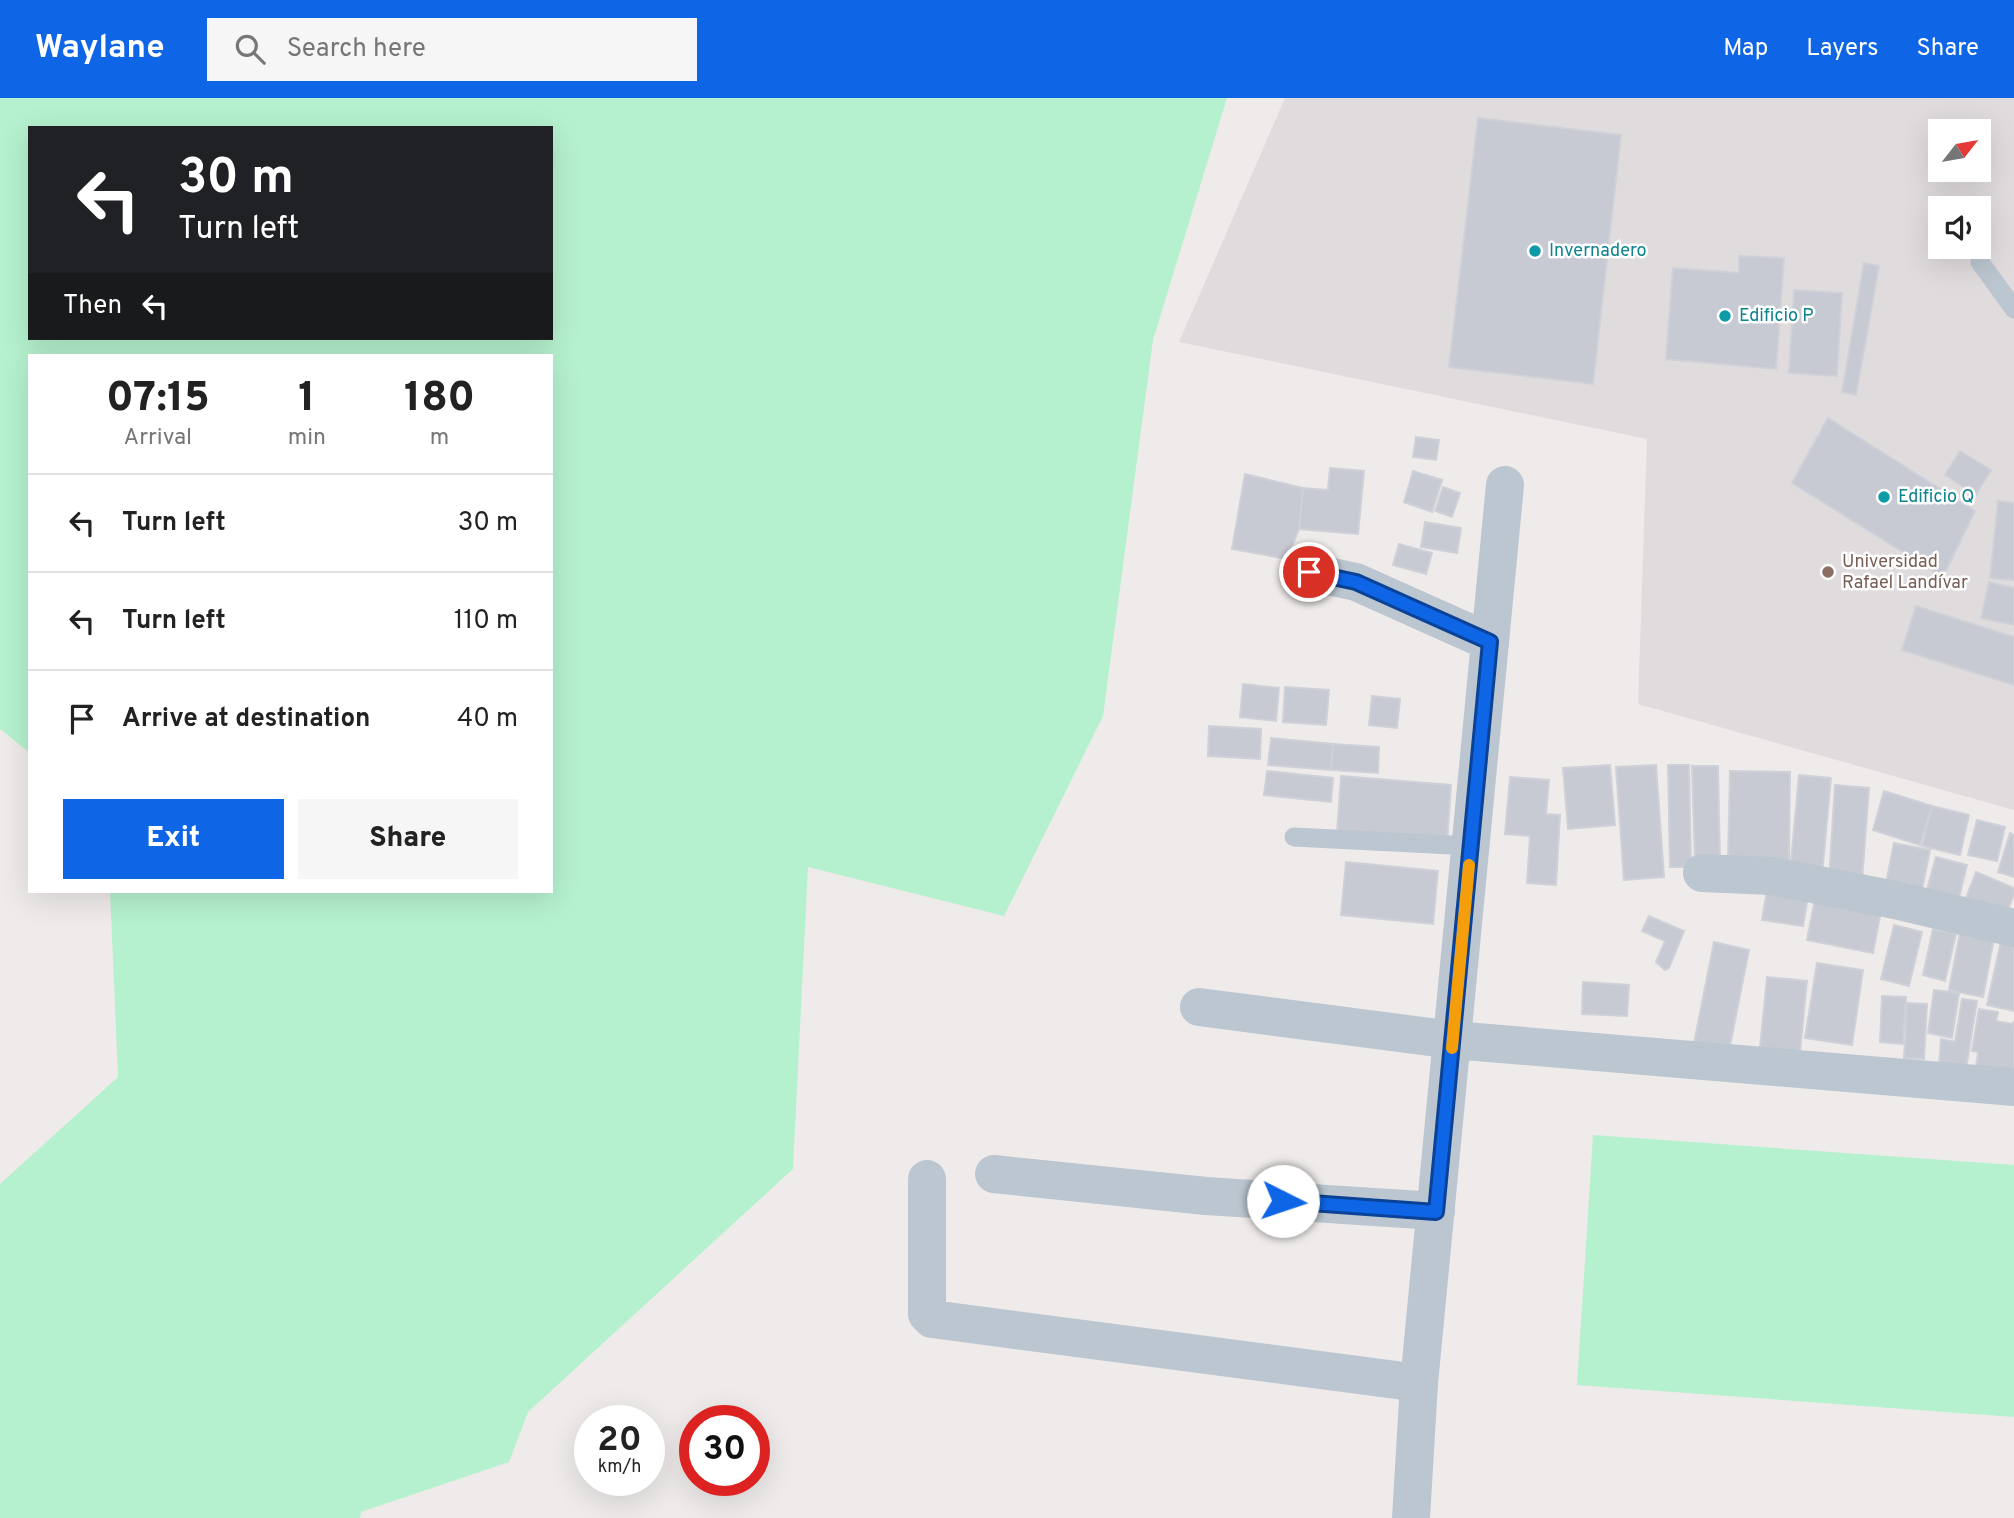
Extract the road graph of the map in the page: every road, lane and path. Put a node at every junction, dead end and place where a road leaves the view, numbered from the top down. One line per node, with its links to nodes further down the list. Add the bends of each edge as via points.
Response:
1 (1980, 262): 2 (lane)
2 (2014, 309)
3 (1505, 485): 5 (street)
4 (1309, 572): 5 (street, via 1356,582)
5 (1490, 642): 7 (street)
6 (1294, 837): 7 (lane)
7 (1471, 846): 11 (street)
8 (1702, 873): 9 (street, via 1772,876)
9 (2014, 928)
10 (1199, 1007): 11 (street)
11 (1453, 1040): 12 (street); 15 (street)
12 (2014, 1087)
13 (994, 1174): 15 (street, via 1206,1196)
14 (927, 1179): 16 (street, via 927,1314 932,1319)
15 (1436, 1212): 16 (street)
16 (1419, 1383): 17 (street)
17 (1411, 1518)

